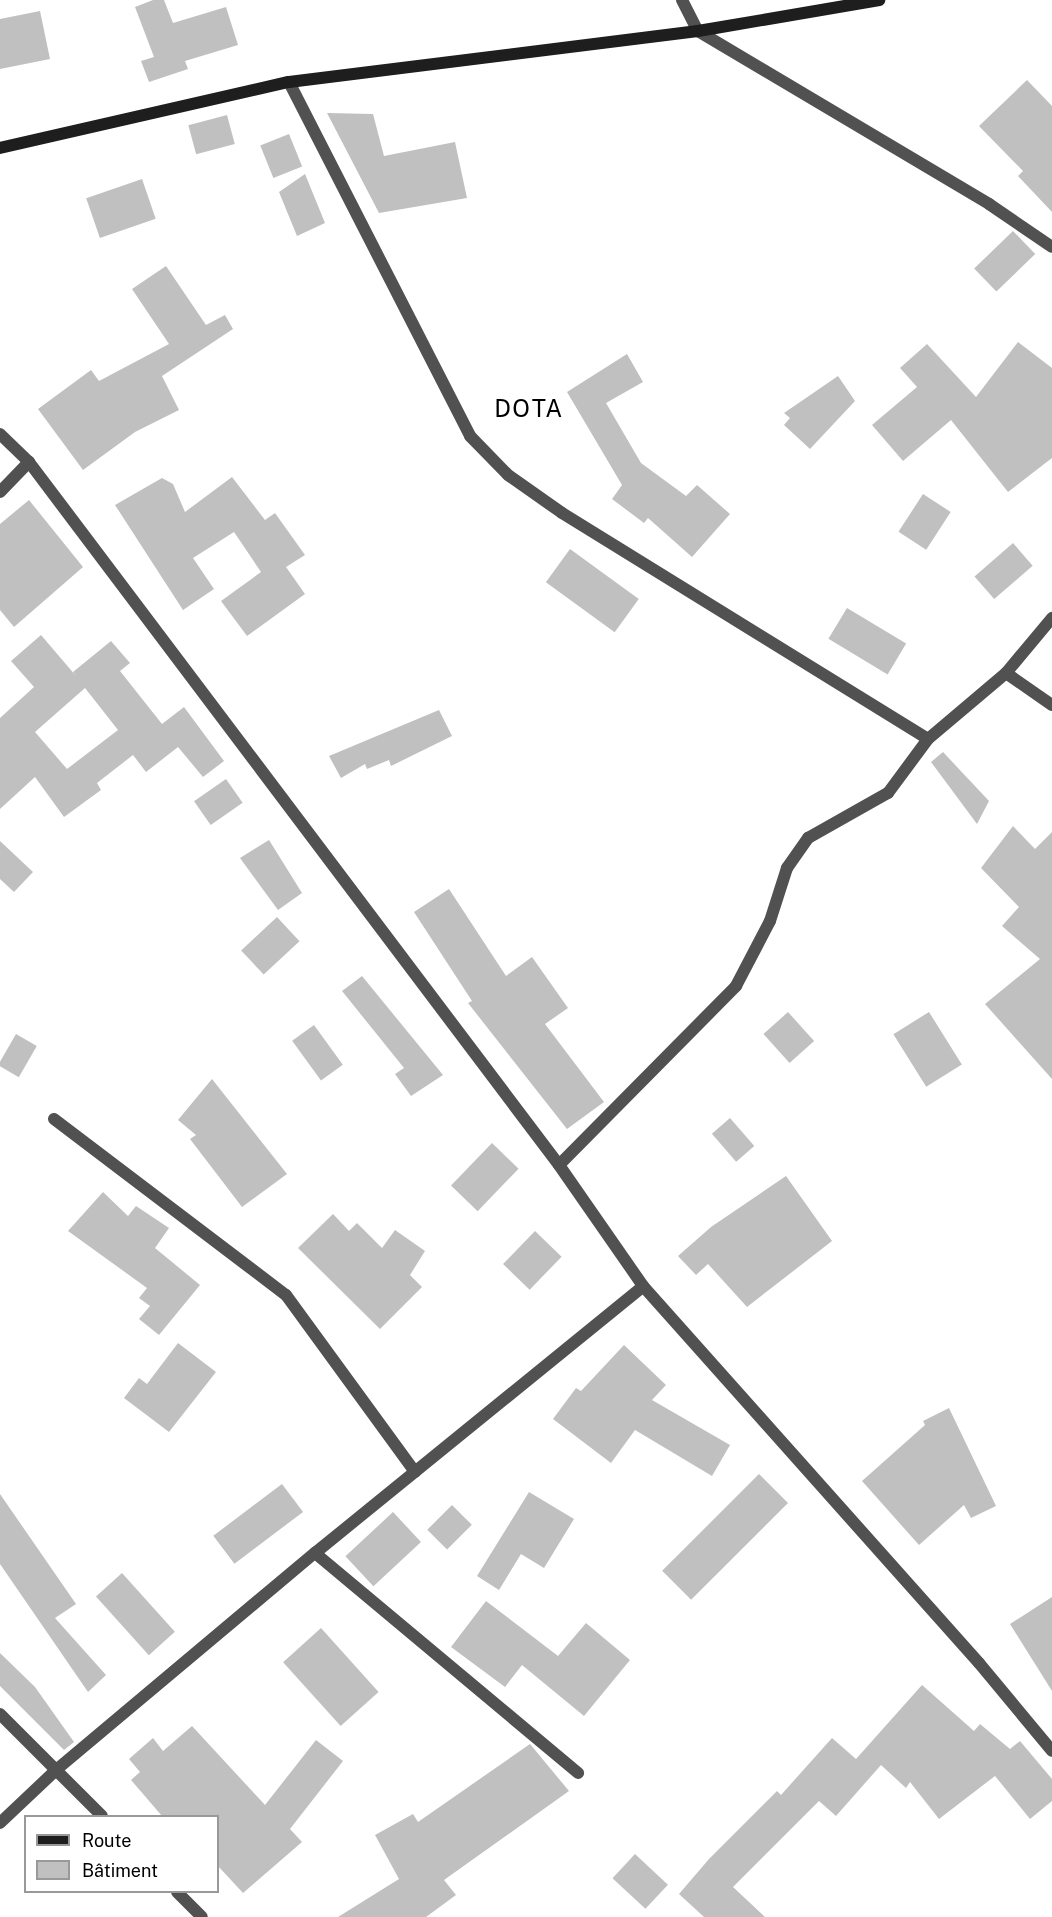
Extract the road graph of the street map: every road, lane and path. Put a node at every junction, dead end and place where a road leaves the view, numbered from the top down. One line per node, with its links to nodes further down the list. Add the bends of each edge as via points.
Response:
1 (682, 0): 3 (street)
2 (879, 0): 3 (street)
3 (698, 31): 4 (street); 6 (street, via 989,204)
4 (289, 82): 5 (street); 13 (street, via 470,436 508,475 562,513)
5 (0, 148)
6 (1052, 247)
7 (0, 434): 8 (street)
8 (29, 462): 9 (street); 15 (street)
9 (0, 492)
10 (1052, 618): 11 (street)
11 (1006, 673): 12 (street); 13 (street)
12 (1052, 705)
13 (928, 739): 15 (street, via 888,793 808,838 787,868 770,921 736,986)
14 (54, 1119): 17 (street, via 286,1295)
15 (559, 1165): 16 (street)
16 (643, 1286): 17 (street); 20 (street)
17 (415, 1472): 18 (street)
18 (315, 1553): 21 (street); 22 (street)
19 (0, 1713): 21 (street)
20 (1052, 1751)
21 (56, 1770): 23 (street); 24 (street)
22 (578, 1773)
23 (101, 1815)
24 (0, 1823)
25 (178, 1893): 26 (street)
26 (202, 1917)

